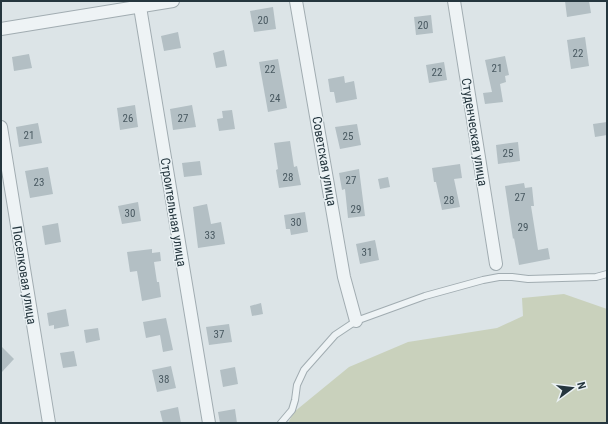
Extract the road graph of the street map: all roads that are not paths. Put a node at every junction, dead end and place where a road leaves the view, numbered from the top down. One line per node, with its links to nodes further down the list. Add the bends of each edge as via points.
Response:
1 (173, 1): 4 (street)
2 (296, 1): 10 (street, Советская улица, via 344,277)
3 (454, 1): 8 (street, Студенческая улица)
4 (139, 4): 5 (street); 12 (street, Строительная улица)
5 (1, 30)
6 (1, 127): 7 (street, Поселковая улица)
7 (4, 171): 11 (street, Поселковая улица)
8 (496, 264)
9 (607, 274): 10 (lane, via 596,277 528,279 499,277 425,296)
10 (356, 321): 13 (lane, via 335,335 304,370 297,385 292,410)
11 (49, 423)
12 (209, 423)
13 (281, 423)

